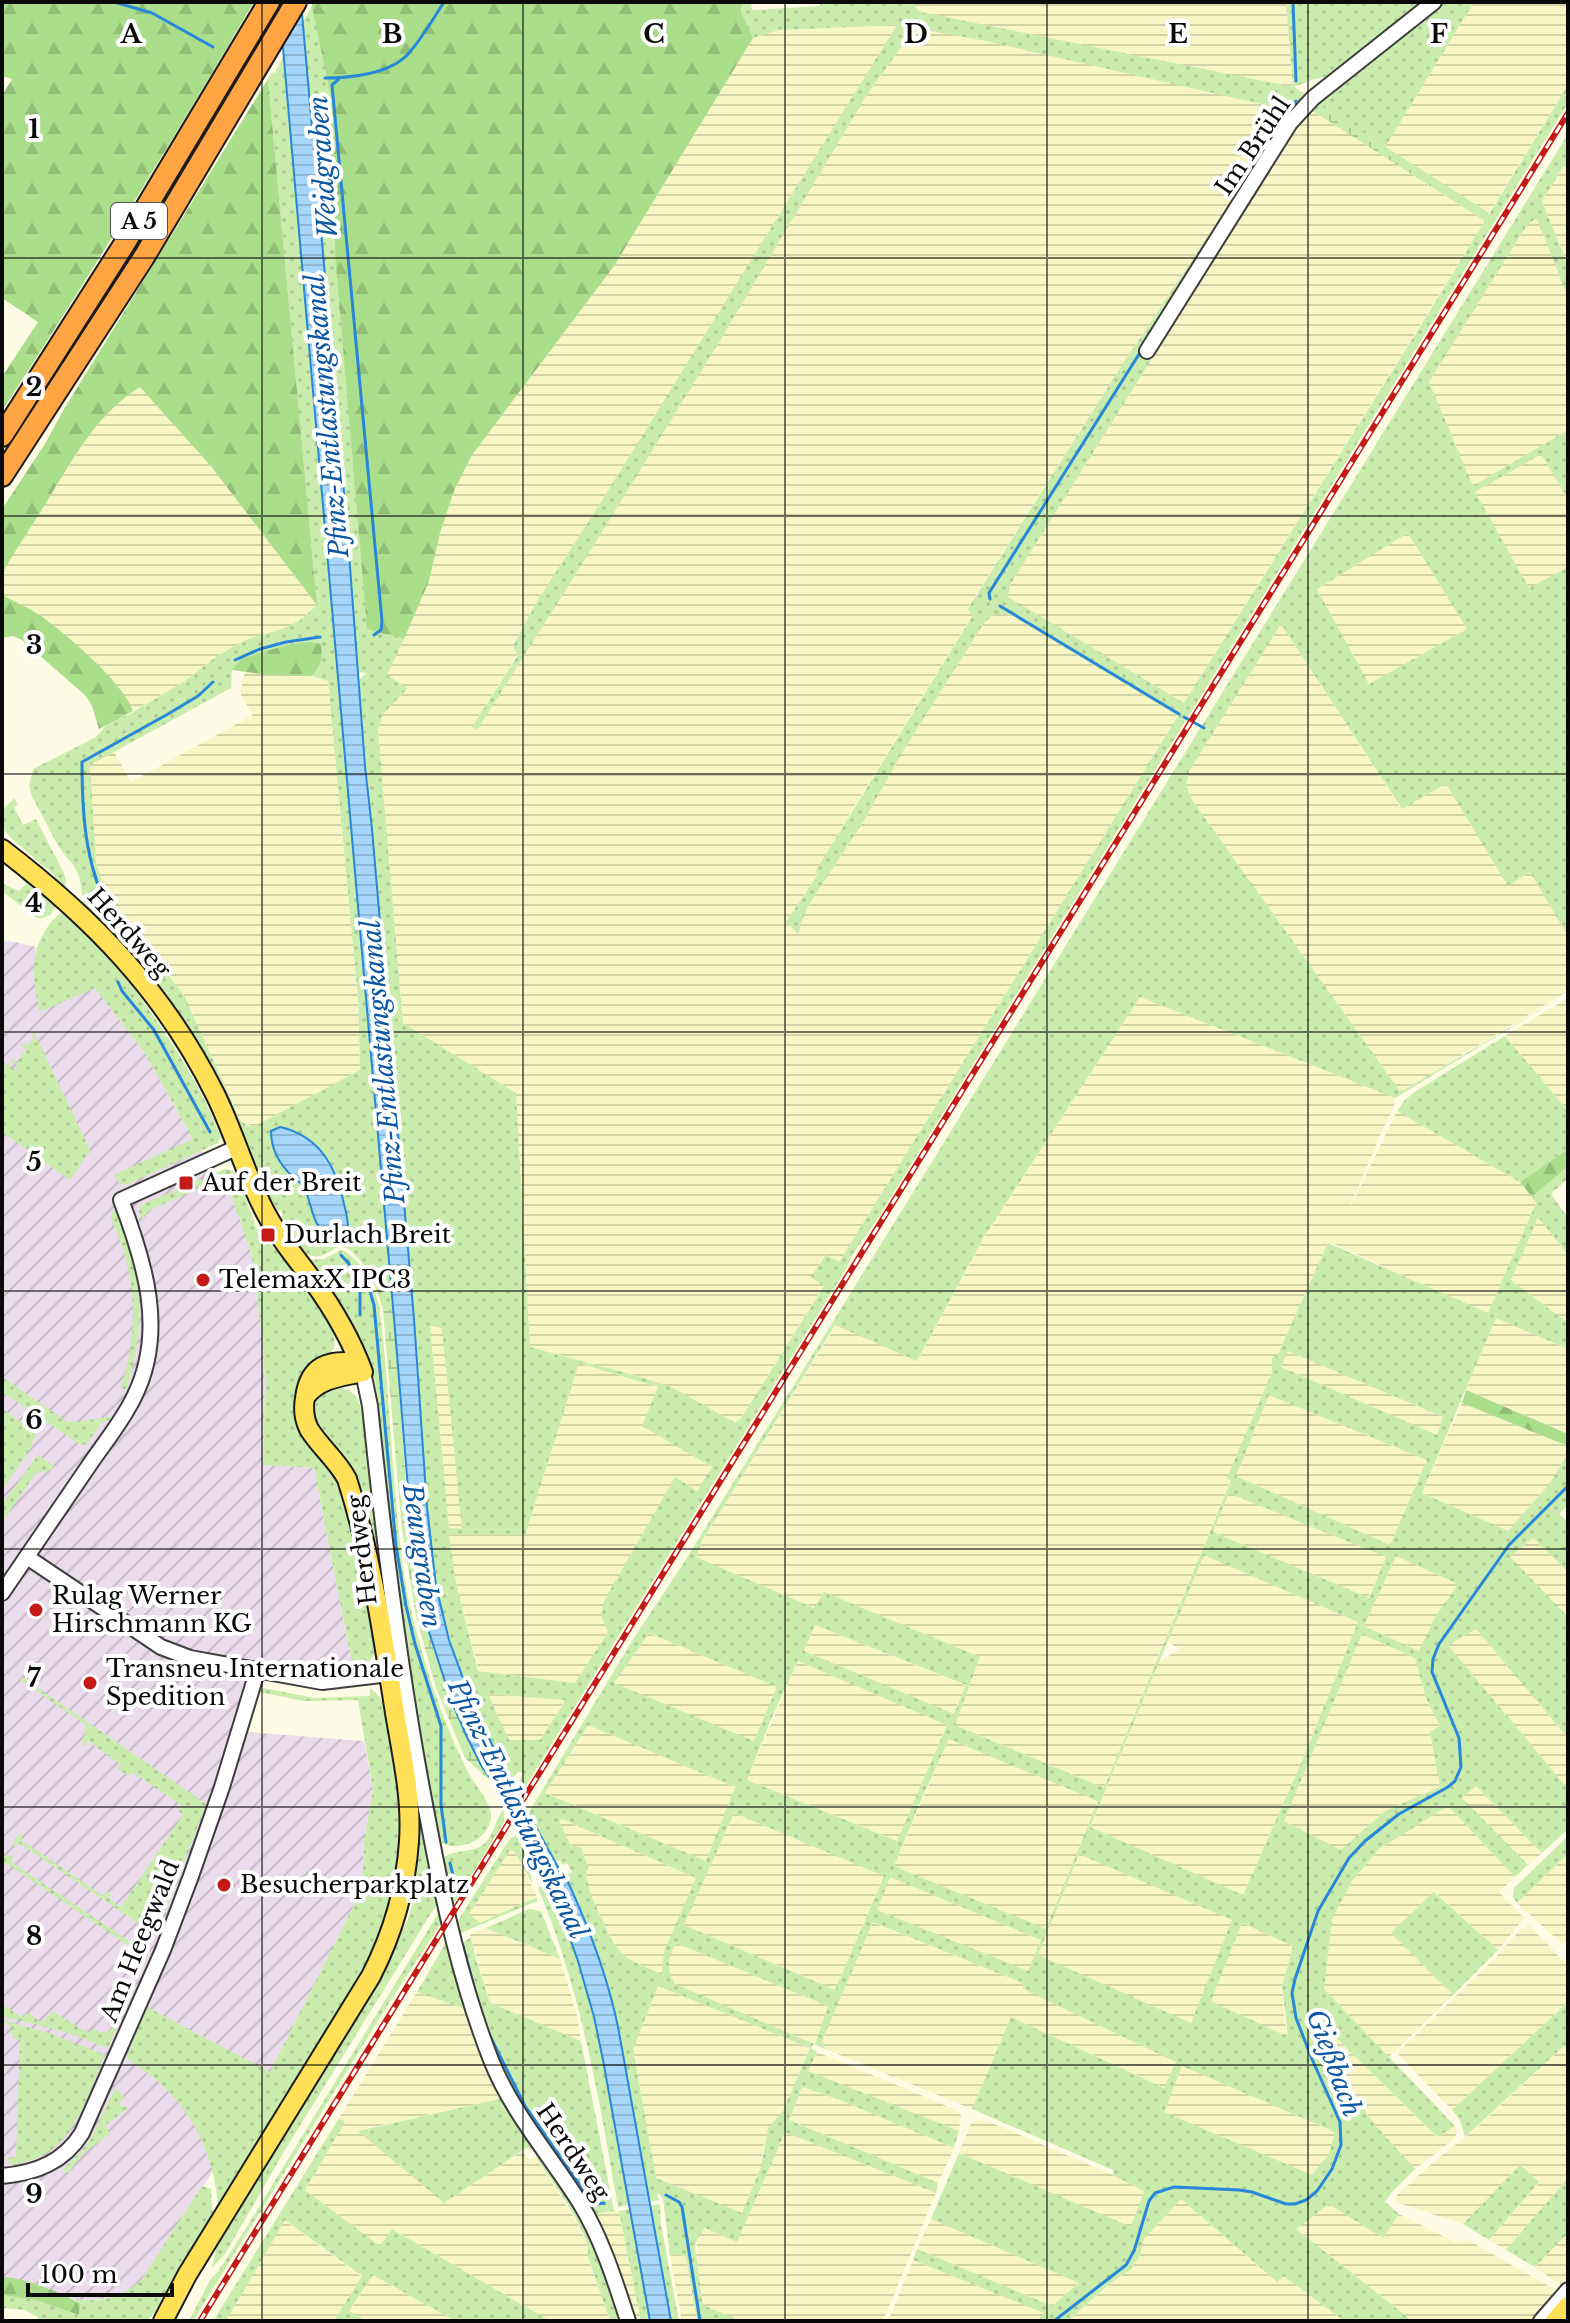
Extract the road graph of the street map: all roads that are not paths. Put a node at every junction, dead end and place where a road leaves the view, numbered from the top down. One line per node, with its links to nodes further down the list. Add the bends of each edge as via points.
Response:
1 (269, 2): 5 (highway, A 5)
2 (296, 2): 6 (highway, A 5, via 121,294)
3 (1434, 2): 4 (street, Im Brühl, via 1313,98 1290,123)
4 (1147, 351)
5 (2, 436)
6 (2, 476)
7 (2, 849): 8 (main road, Herdweg, via 91,923 151,991 201,1067)
8 (238, 1147): 9 (main road, Herdweg, via 269,1220); 13 (street, via 121,1200 150,1297 144,1374 125,1414)
9 (343, 1327): 10 (main road, via 338,1351); 11 (main road, Herdweg)
10 (328, 1364): 11 (main road); 12 (main road, via 310,1377)
11 (361, 1367): 12 (main road, via 323,1381); 23 (street, Herdweg, via 416,1761 463,1971 499,2079 591,2222)
12 (305, 1398): 16 (main road, via 310,1430 342,1469 353,1498)
13 (27, 1557): 14 (street); 15 (street, via 161,1647)
14 (2, 1593)
15 (257, 1672): 16 (street, via 322,1682); 17 (street, Am Heegwald, via 163,1950 82,2133 46,2166)
16 (389, 1674): 18 (main road, via 410,1816 406,1869 393,1925 359,1997)
17 (2, 2176)
18 (187, 2275): 21 (main road); 22 (main road)
19 (1568, 2290): 24 (street)
20 (1568, 2306): 25 (main road)
21 (154, 2321)
22 (163, 2321)
23 (628, 2321)
24 (1541, 2321)
25 (1555, 2321)

